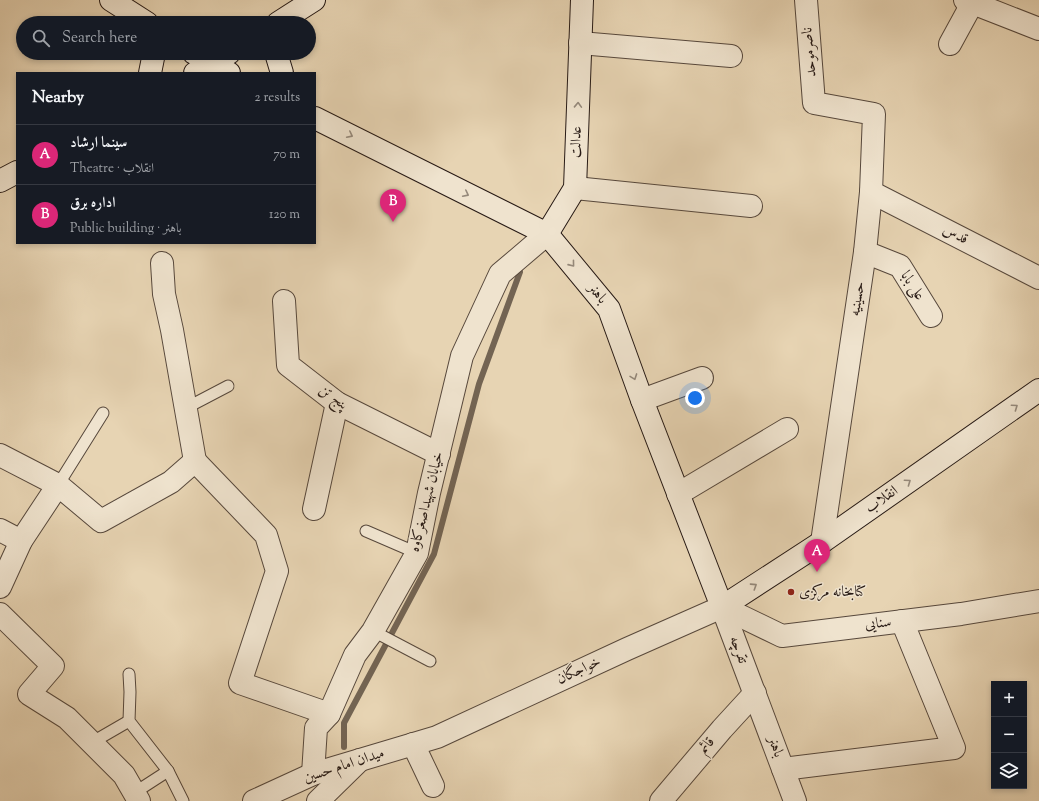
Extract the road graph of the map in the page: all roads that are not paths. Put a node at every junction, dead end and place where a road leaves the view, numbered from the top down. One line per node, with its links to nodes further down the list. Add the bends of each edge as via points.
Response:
1 (111, 0): 6 (street)
2 (314, 0): 7 (street)
3 (582, 0): 9 (street, عدالت)
4 (806, 0): 16 (street, ناصرموحد)
5 (971, 1): 8 (street); 10 (street)
6 (136, 16)
7 (292, 16)
8 (1039, 29)
9 (580, 43): 11 (street); 20 (street, عدالت, one-way to 9)
10 (950, 44)
11 (731, 56)
12 (153, 60): 14 (street)
13 (278, 60): 15 (street)
14 (150, 72)
15 (282, 72)
16 (814, 103): 21 (street, حسینیه, via 874,114)
17 (316, 118): 23 (street, باهنر, one-way to 23)
18 (16, 173): 19 (street)
19 (0, 181)
20 (575, 188): 22 (street); 23 (street, عدالت)
21 (871, 192): 24 (street, حسینیه); 26 (street, قدس)
22 (751, 206)
23 (547, 234): 32 (street, باهنر, one-way to 32, via 609,309); 37 (street, خیابان شهیداصغرکاوه, via 500,274 462,356)
24 (864, 252): 28 (street, علی بابا, via 900,266); 46 (street, حسینیه)
25 (162, 262): 34 (street, via 164,294)
26 (1039, 278)
27 (284, 301): 33 (street, پنج تن, via 288,365)
28 (931, 316)
29 (702, 378): 32 (street)
30 (228, 386): 34 (lane)
31 (1039, 390): 46 (street, انقلاب, one-way to 31)
32 (642, 400): 41 (street, باهنر)
33 (338, 403): 37 (street, پنج تن); 42 (street)
34 (186, 408): 39 (street)
35 (103, 413): 40 (lane)
36 (787, 429): 41 (street)
37 (439, 454): 47 (street, خیابان شهیداصغرکاوه)
38 (0, 456): 40 (street)
39 (195, 461): 40 (street, via 171,482 101,521); 57 (street, via 266,534 277,572 240,683)
40 (58, 485): 45 (street)
41 (678, 494): 50 (street, باهنر)
42 (314, 509)
43 (0, 530): 45 (street)
44 (366, 531): 47 (lane)
45 (21, 541): 48 (street)
46 (822, 542): 50 (street, انقلاب, one-way to 46)
47 (416, 553): 53 (street, خیابان شهیداصغرکاوه)
48 (0, 587)
49 (1039, 601): 52 (street, سنایی)
50 (722, 607): 52 (street, سنایی, via 782,636); 56 (street, تقرچه); 59 (street, خواجگان)
51 (0, 614): 60 (street, via 53,666 29,694 67,718)
52 (902, 621): 63 (street, via 954,748)
53 (373, 631): 54 (lane); 57 (street, خیابان شهیداصغرکاوه, via 355,655)
54 (430, 661)
55 (129, 674): 58 (lane)
56 (755, 693): 63 (street, باهنر); 71 (street, قائم)
57 (329, 714): 65 (street, خیابان شهیداصغرکاوه, via 316,728)
58 (129, 721): 60 (lane); 64 (lane)
59 (437, 737): 61 (street, میدان امام حسین)
60 (91, 743): 67 (street, via 124,775)
61 (413, 744): 62 (street, میدان امام حسین); 66 (street)
62 (360, 760): 65 (street, میدان امام حسین); 70 (street)
63 (783, 769): 72 (street, باهنر)
64 (168, 771): 67 (lane); 68 (lane)
65 (313, 774): 69 (street, میدان امام حسین)
66 (433, 786)
67 (136, 797)
68 (182, 801)
69 (254, 801)
70 (318, 801)
71 (661, 801)
72 (795, 801)

